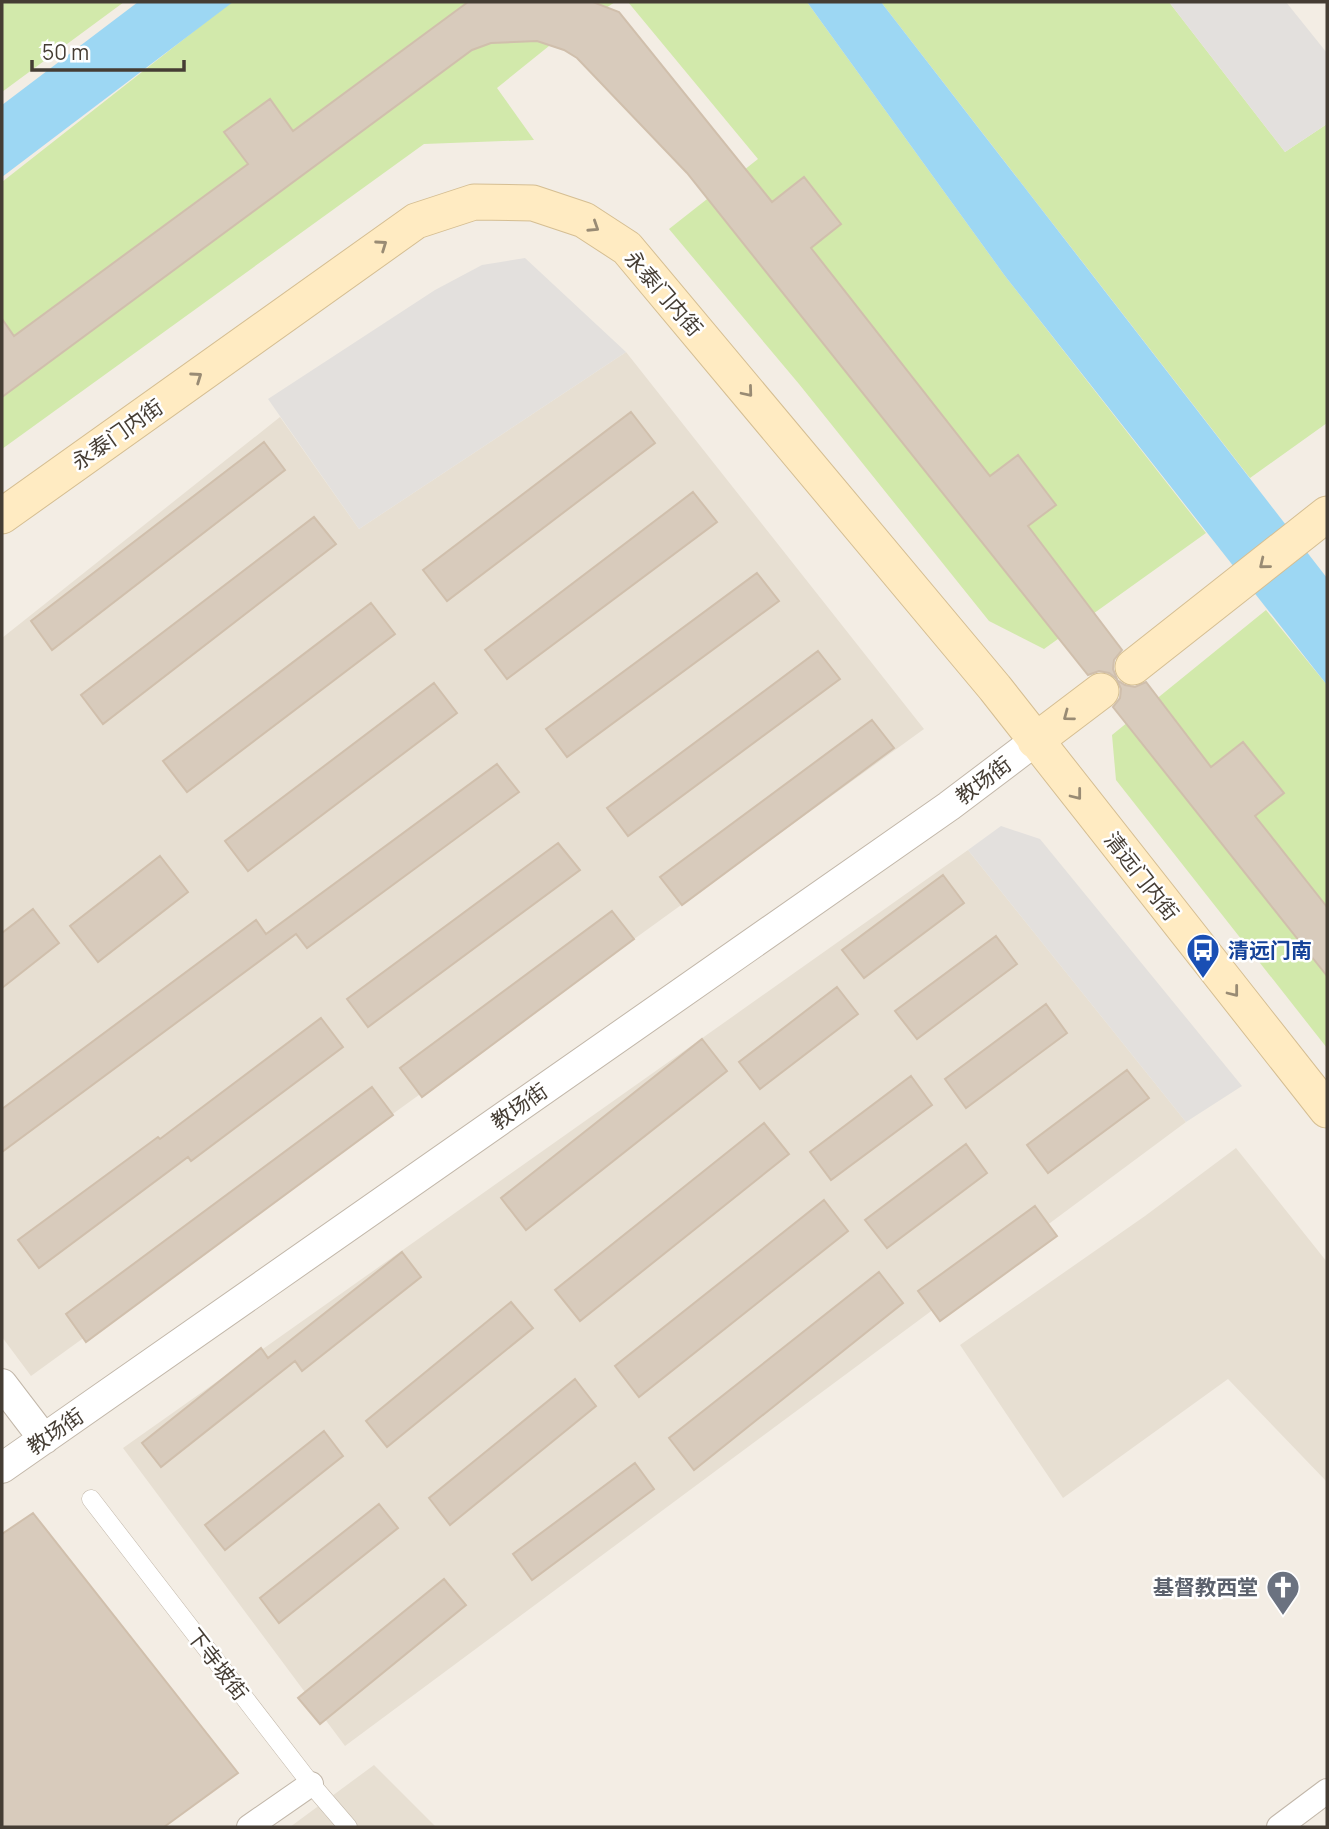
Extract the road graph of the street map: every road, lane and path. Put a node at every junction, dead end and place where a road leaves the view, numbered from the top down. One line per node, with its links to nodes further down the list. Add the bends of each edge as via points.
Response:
1 (2, 516): 5 (main road, 永泰门内街, one-way to 5, via 416,221 474,202 533,203 584,220 627,248)
2 (1322, 518): 3 (main road, one-way to 3)
3 (1133, 667)
4 (1101, 691): 5 (main road, one-way to 5)
5 (1035, 741): 6 (main road, 清远门内街, one-way to 6); 8 (street, 教场街, via 949,806)
6 (1327, 1110)
7 (2, 1384): 8 (street)
8 (44, 1439): 9 (street, 教场街)
9 (2, 1468)
10 (91, 1499): 11 (street, 下寺坡街)
11 (311, 1784): 13 (street); 14 (street, 下寺坡街)
12 (1327, 1791): 15 (street)
13 (249, 1827)
14 (348, 1827)
15 (1279, 1827)

